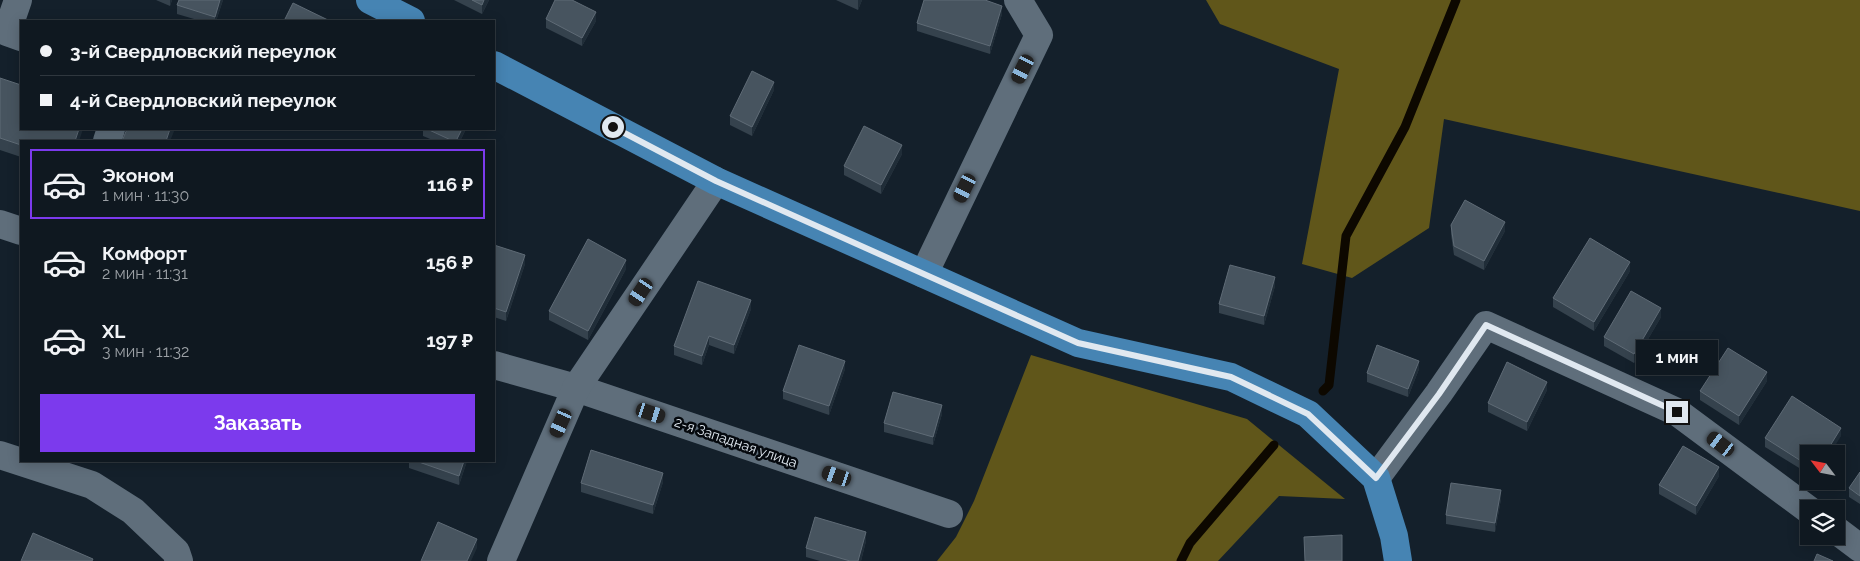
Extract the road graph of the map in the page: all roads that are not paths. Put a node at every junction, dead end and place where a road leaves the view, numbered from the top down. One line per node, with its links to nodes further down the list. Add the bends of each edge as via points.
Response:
1 (18, 0): 5 (street, via 7,32)
2 (370, 0): 4 (main road)
3 (1018, 0): 10 (street, via 1039,35)
4 (409, 20)
5 (20, 38)
6 (495, 66): 7 (main road)
7 (716, 181): 10 (main road); 12 (street)
8 (0, 224): 9 (street)
9 (20, 231)
10 (924, 274): 16 (main road, via 1078,343 1231,377 1308,414)
11 (495, 365): 12 (street, 2-я Западная улица)
12 (576, 388): 18 (street, 2-я Западная улица); 22 (street)
13 (0, 455): 14 (street)
14 (20, 462)
15 (21, 462): 21 (street, via 92,485 133,511 176,552)
16 (1376, 478): 17 (street, via 1486,325 1677,412); 23 (main road, via 1394,536)
17 (1800, 503)
18 (949, 514)
19 (1845, 537): 20 (street)
20 (1860, 548)
21 (179, 561)
22 (501, 561)
23 (1398, 561)

